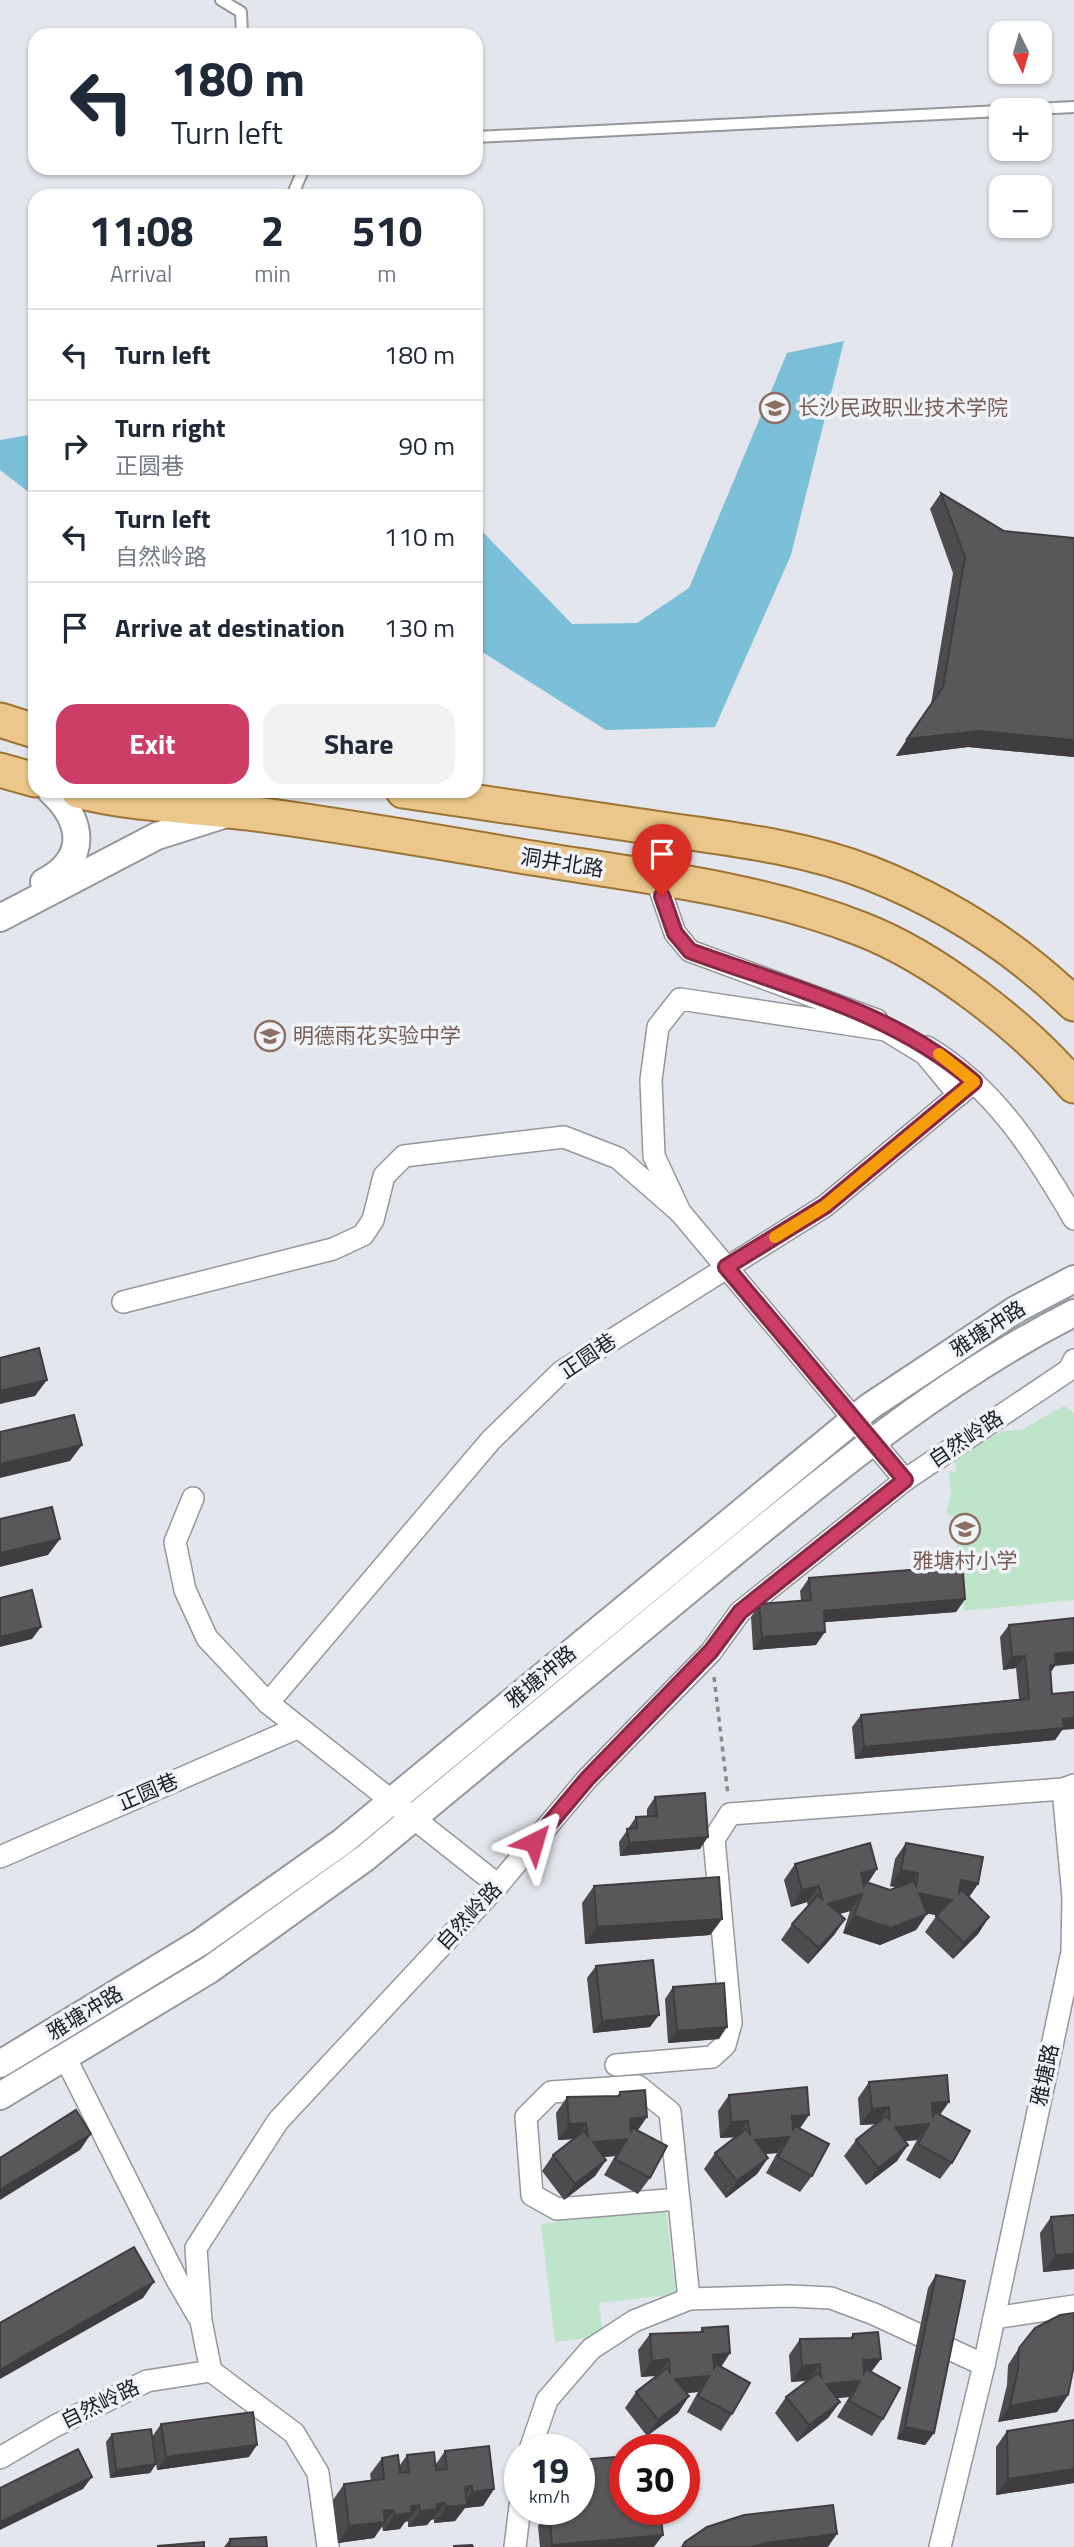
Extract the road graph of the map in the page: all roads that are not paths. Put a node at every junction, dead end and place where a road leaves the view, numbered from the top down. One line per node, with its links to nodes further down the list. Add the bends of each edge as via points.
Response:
1 (221, 0): 2 (lane, via 241,12)
2 (242, 28)
3 (1074, 107): 4 (lane)
4 (1052, 108)
5 (989, 112): 6 (lane)
6 (483, 136)
7 (0, 720): 8 (main road)
8 (28, 729)
9 (0, 770): 10 (main road)
10 (28, 778)
11 (56, 798): 16 (street, via 72,818 75,853 58,875)
12 (132, 798): 14 (main road, 洞井北路)
13 (450, 798): 18 (main road, via 742,841 869,872 981,928 1043,974)
14 (249, 813): 15 (main road, 洞井北路); 17 (street, via 218,816 157,836)
15 (656, 878): 19 (main road, 洞井北路, via 745,895 863,929 910,953 1001,1015); 20 (street, via 675,933 690,951 892,1026 946,1059)
16 (0, 905)
17 (0, 918)
18 (1074, 1004)
19 (1074, 1086)
20 (966, 1089): 21 (street, via 925,1054 886,1030 680,999 658,1027 651,1080 654,1156); 22 (street, via 992,1097 1037,1154); 23 (street, 正圆巷, via 825,1206)
21 (680, 1212): 23 (street); 25 (street, via 618,1158 564,1138 404,1156 384,1176 373,1220 363,1235 333,1249)
22 (1074, 1219)
23 (726, 1267): 28 (street); 32 (street, 正圆巷, via 561,1372 491,1440)
24 (1074, 1279): 28 (street, 雅塘冲路, via 1015,1310)
25 (122, 1302)
26 (1074, 1313): 29 (street, 雅塘冲路, via 1015,1345)
27 (1074, 1360): 30 (street, 自然岭路, via 1069,1370)
28 (854, 1420): 29 (street); 35 (street, 雅塘冲路)
29 (873, 1442): 30 (street); 36 (street, 雅塘冲路)
30 (905, 1480): 38 (street, 自然岭路, via 740,1612 711,1651 587,1779)
31 (193, 1498): 32 (street, via 175,1542 186,1590 207,1638)
32 (268, 1703): 33 (street)
33 (298, 1728): 35 (street); 37 (street, 正圆巷)
34 (1069, 1787): 41 (street, via 730,1814 714,1839 731,2023 725,2045 712,2057); 46 (street, 雅塘路, via 1072,1952)
35 (391, 1801): 36 (street); 40 (street, 雅塘冲路, via 342,1842 201,1942)
36 (413, 1818): 38 (street); 39 (street, 雅塘冲路, via 209,1970)
37 (0, 1857)
38 (498, 1885): 47 (street, 自然岭路, via 278,2121 196,2248)
39 (65, 2057): 42 (street, 雅塘冲路); 47 (street)
40 (0, 2064)
41 (617, 2065)
42 (0, 2096)
43 (679, 2199): 43 (street, via 670,2112 638,2086 551,2092 526,2117 532,2195 556,2209); 44 (street)
44 (689, 2299): 48 (street, via 831,2298); 50 (street, via 634,2321 591,2349 547,2400)
45 (1074, 2306): 46 (street)
46 (994, 2318): 48 (street, 雅塘路)
47 (201, 2320): 49 (street, 自然岭路)
48 (984, 2365): 55 (street, 雅塘路)
49 (211, 2371): 51 (street, 自然岭路, via 147,2381); 53 (street, via 294,2433 318,2473)
50 (535, 2434)
51 (0, 2458)
52 (517, 2525): 54 (street)
53 (327, 2547)
54 (514, 2547)
55 (940, 2547)

